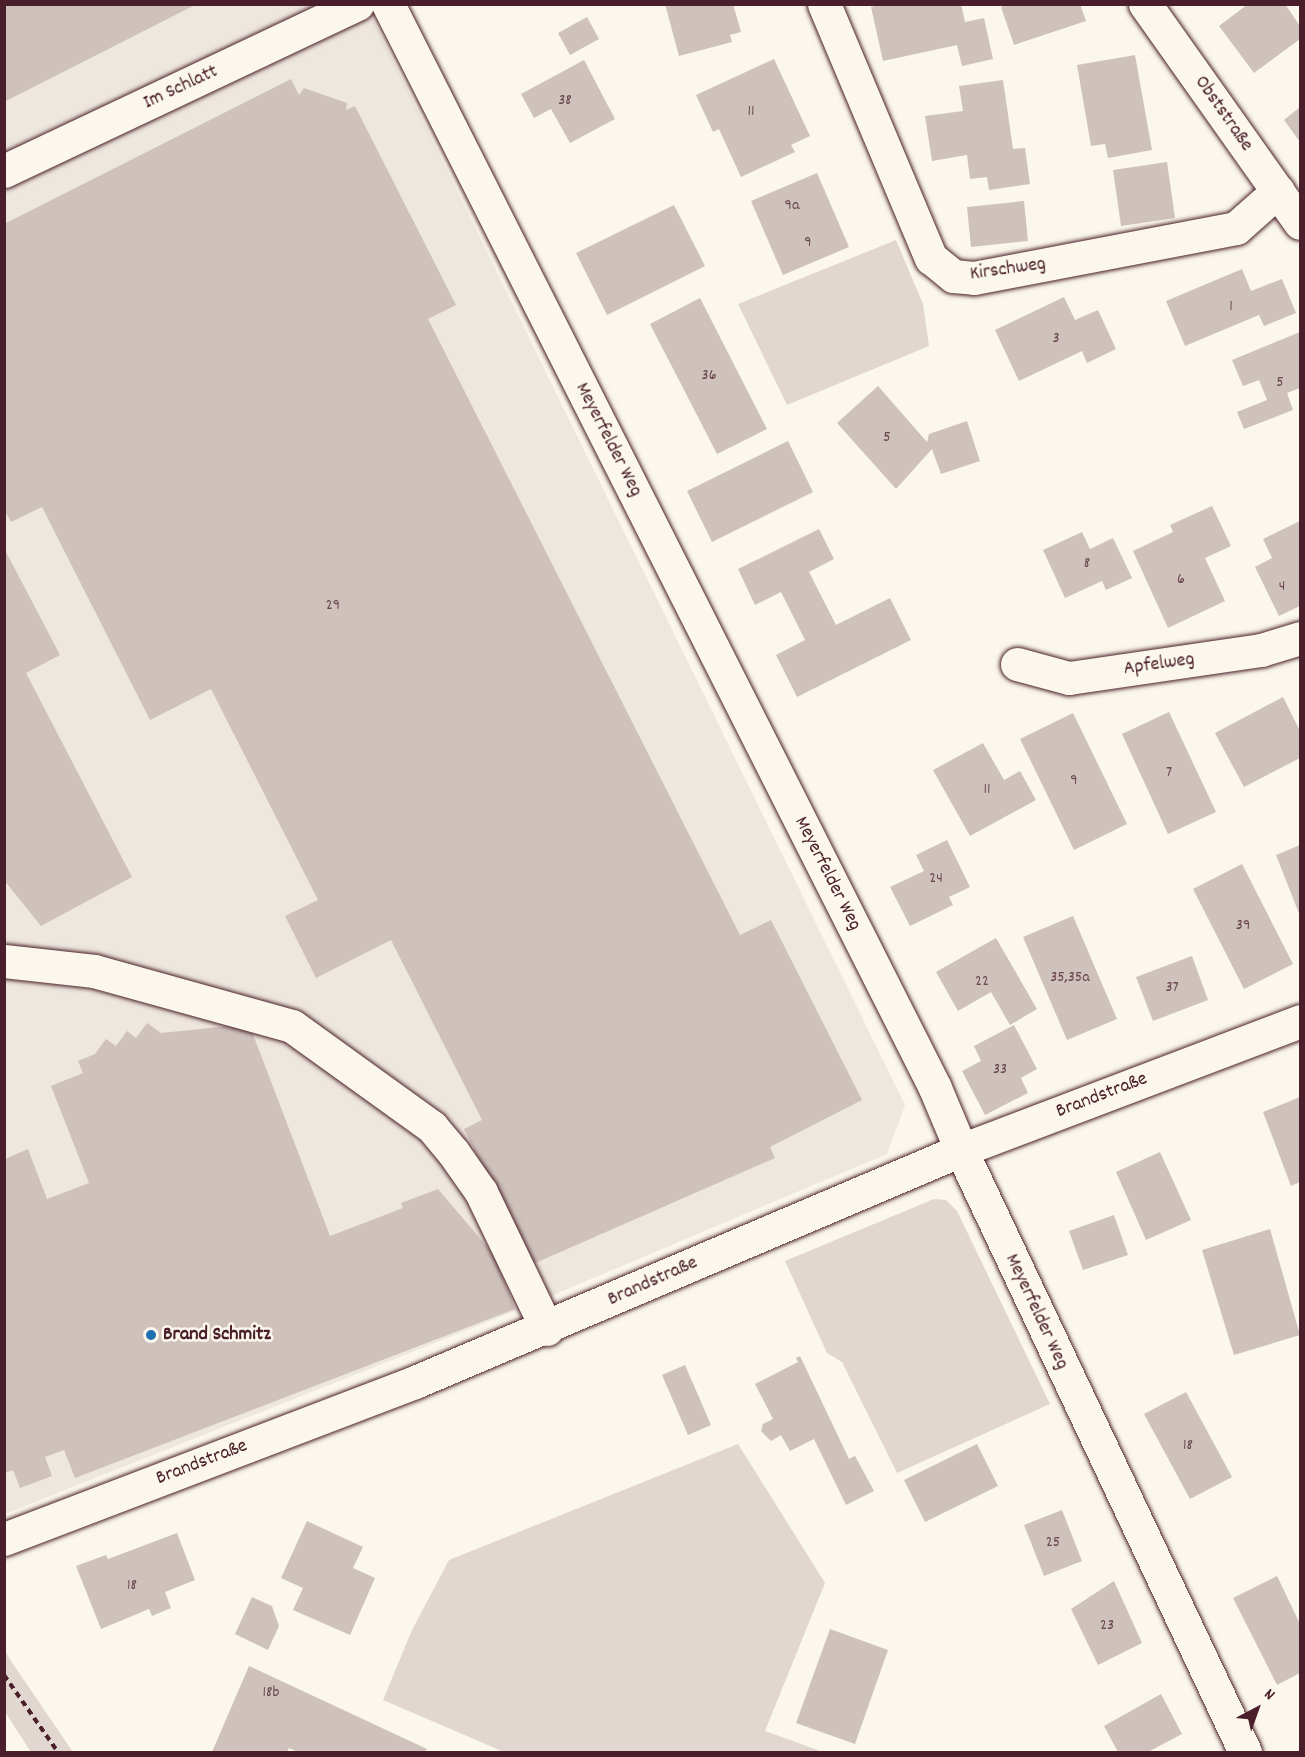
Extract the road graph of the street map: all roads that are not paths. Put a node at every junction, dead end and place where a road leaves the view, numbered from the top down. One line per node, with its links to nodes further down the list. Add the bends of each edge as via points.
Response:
1 (357, 4): 5 (street, Im Schlatt)
2 (388, 4): 12 (street, Meyerfelder Weg, via 930,1078)
3 (824, 4): 6 (street, Kirschweg, via 931,258 952,276 974,278 1236,228)
4 (1145, 4): 6 (street, Obststraße)
5 (4, 171)
6 (1278, 191): 7 (street, Obststraße)
7 (1300, 223)
8 (1300, 638): 9 (street, Apfelweg, via 1261,650 1069,678)
9 (1017, 664)
10 (4, 962): 13 (street, via 94,971 292,1026 432,1127 481,1192)
11 (1300, 1021): 12 (street, Brandstraße)
12 (961, 1150): 13 (street, Brandstraße); 15 (street, Meyerfelder Weg)
13 (547, 1329): 14 (street, Brandstraße)
14 (4, 1539)
15 (1245, 1752)

